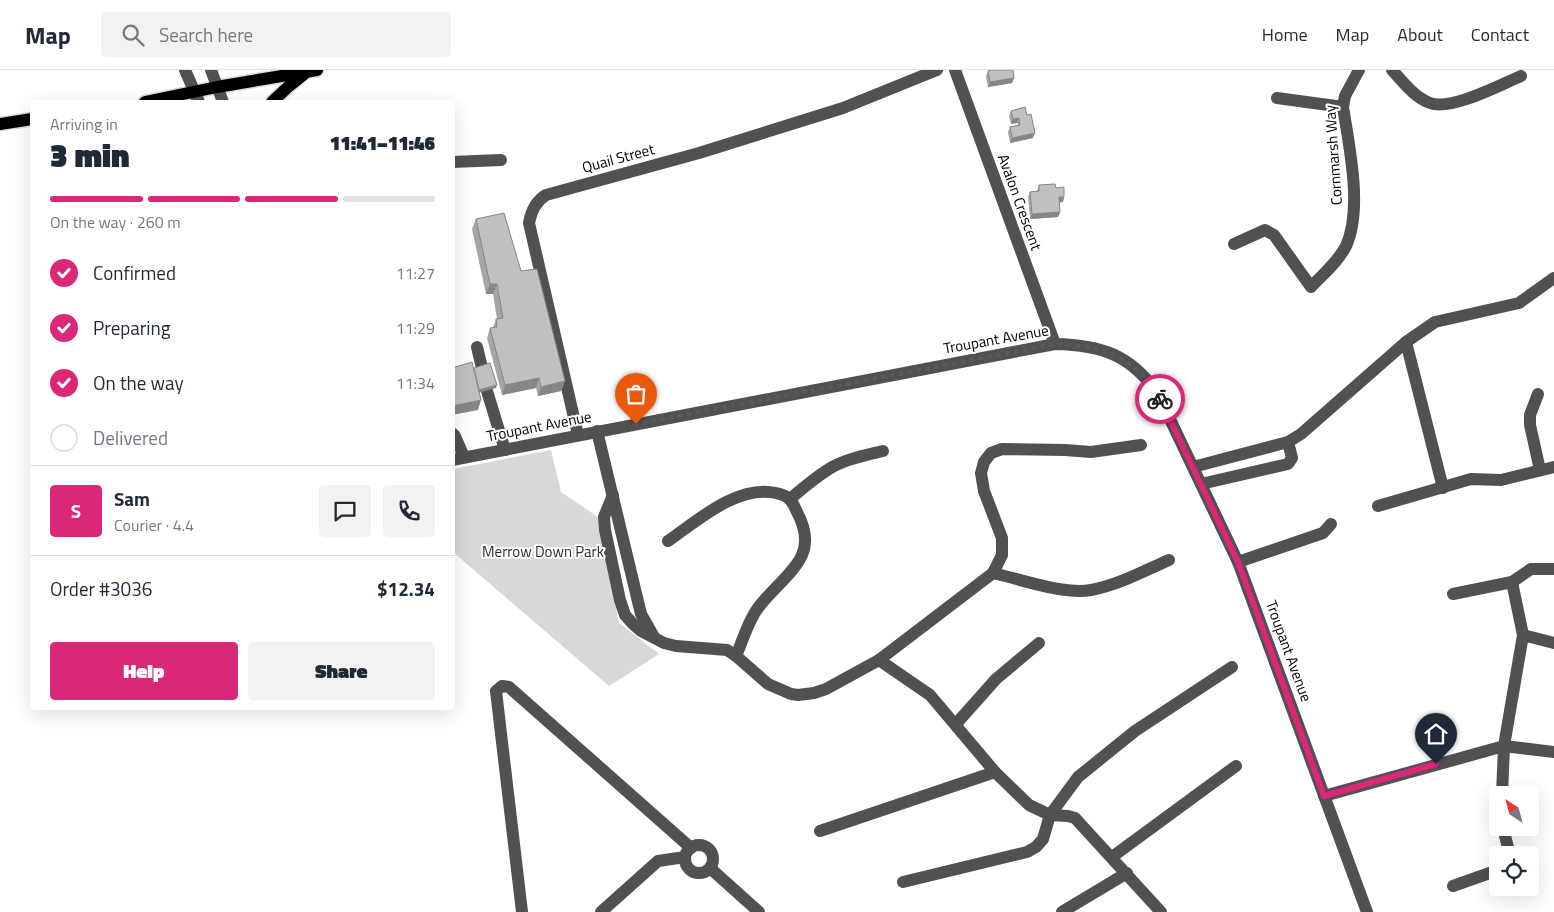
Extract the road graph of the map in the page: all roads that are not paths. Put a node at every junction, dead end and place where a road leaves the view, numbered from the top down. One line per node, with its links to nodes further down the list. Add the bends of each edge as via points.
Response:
1 (185, 70): 10 (street)
2 (211, 70): 9 (street)
3 (937, 70): 29 (street, Quail Street, via 843,108 541,198 532,211 530,223)
4 (955, 70): 23 (street, Avalon Crescent)
5 (1359, 70): 15 (street, Cornmarsh Way, via 1345,96)
6 (1392, 70): 8 (street, via 1408,88 1439,106 1454,104)
7 (311, 71): 9 (main road); 14 (main road)
8 (1521, 76)
9 (217, 87): 10 (main road); 13 (street)
10 (197, 97): 12 (main road)
11 (1278, 98): 15 (street)
12 (166, 100)
13 (222, 100)
14 (274, 100)
15 (1344, 107): 20 (street, Cornmarsh Way, via 1355,195 1346,245 1335,263 1310,287 1274,235 1265,230)
16 (30, 119): 17 (main road)
17 (0, 124)
18 (502, 160): 19 (street)
19 (455, 162)
20 (1234, 244)
21 (1554, 278): 22 (street, via 1519,303 1435,322)
22 (1406, 342): 31 (street); 40 (street)
23 (1056, 344): 28 (street, Troupant Avenue); 36 (street, Troupant Avenue, via 1111,352 1140,373 1158,394)
24 (477, 346): 25 (street)
25 (482, 368)
26 (488, 390): 33 (street)
27 (1538, 394): 38 (street, via 1530,425)
28 (597, 431): 29 (street, Troupant Avenue); 54 (street, via 613,496 604,517 605,530 625,615 641,631 664,643 727,650)
29 (578, 435): 33 (street, Troupant Avenue)
30 (455, 436): 35 (street)
31 (1288, 442): 36 (street); 39 (street, via 1292,458 1288,464)
32 (1141, 445): 48 (street, via 1090,452 1002,449 991,453 980,473 1002,538 1002,555)
33 (505, 450): 35 (street, Troupant Avenue)
34 (882, 451): 41 (street, via 834,466)
35 (458, 459)
36 (1193, 467): 39 (street, Troupant Avenue)
37 (1554, 467): 38 (street)
38 (1540, 470): 40 (street, via 1502,480 1471,479)
39 (1201, 484): 46 (street, Troupant Avenue)
40 (1443, 488): 42 (street)
41 (790, 499): 44 (street, via 771,492 745,494 723,504); 54 (street, via 804,529 802,555 758,608)
42 (1378, 506)
43 (1331, 524): 46 (street, via 1323,533)
44 (668, 541)
45 (1169, 560): 48 (street, via 1111,585 1089,590 1067,590)
46 (1238, 562): 63 (street, Troupant Avenue)
47 (1554, 570): 49 (street, via 1531,569)
48 (993, 573): 55 (street)
49 (1512, 582): 50 (street); 51 (street)
50 (1453, 594)
51 (1523, 635): 53 (street); 58 (street)
52 (1038, 643): 57 (street, via 996,679)
53 (1554, 643)
54 (736, 656): 55 (street, via 768,684 798,695 826,689)
55 (879, 660): 57 (street, via 925,691)
56 (1232, 668): 64 (street, via 1135,731 1078,777)
57 (956, 724): 61 (street)
58 (1504, 746): 59 (street); 62 (street); 63 (street)
59 (1554, 752)
60 (1236, 766): 67 (street)
61 (995, 772): 64 (street, via 1029,805); 65 (street)
62 (1502, 786)
63 (1324, 796): 78 (street, Troupant Avenue)
64 (1050, 815): 67 (street, via 1075,818); 71 (street, via 1043,839 1036,848)
65 (820, 831)
66 (688, 852): 68 (street, via 688,867 693,872 700,873); 68 (street, via 703,846 710,850 713,857); 73 (street, via 510,687 501,687 496,691); 74 (street, via 658,861)
67 (1112, 857): 69 (street)
68 (710, 868): 75 (street)
69 (1127, 873): 76 (street); 77 (street)
70 (1489, 873): 72 (street)
71 (903, 882)
72 (1453, 886)
73 (522, 912)
74 (601, 912)
75 (759, 912)
76 (1062, 912)
77 (1161, 912)
78 (1367, 912)

